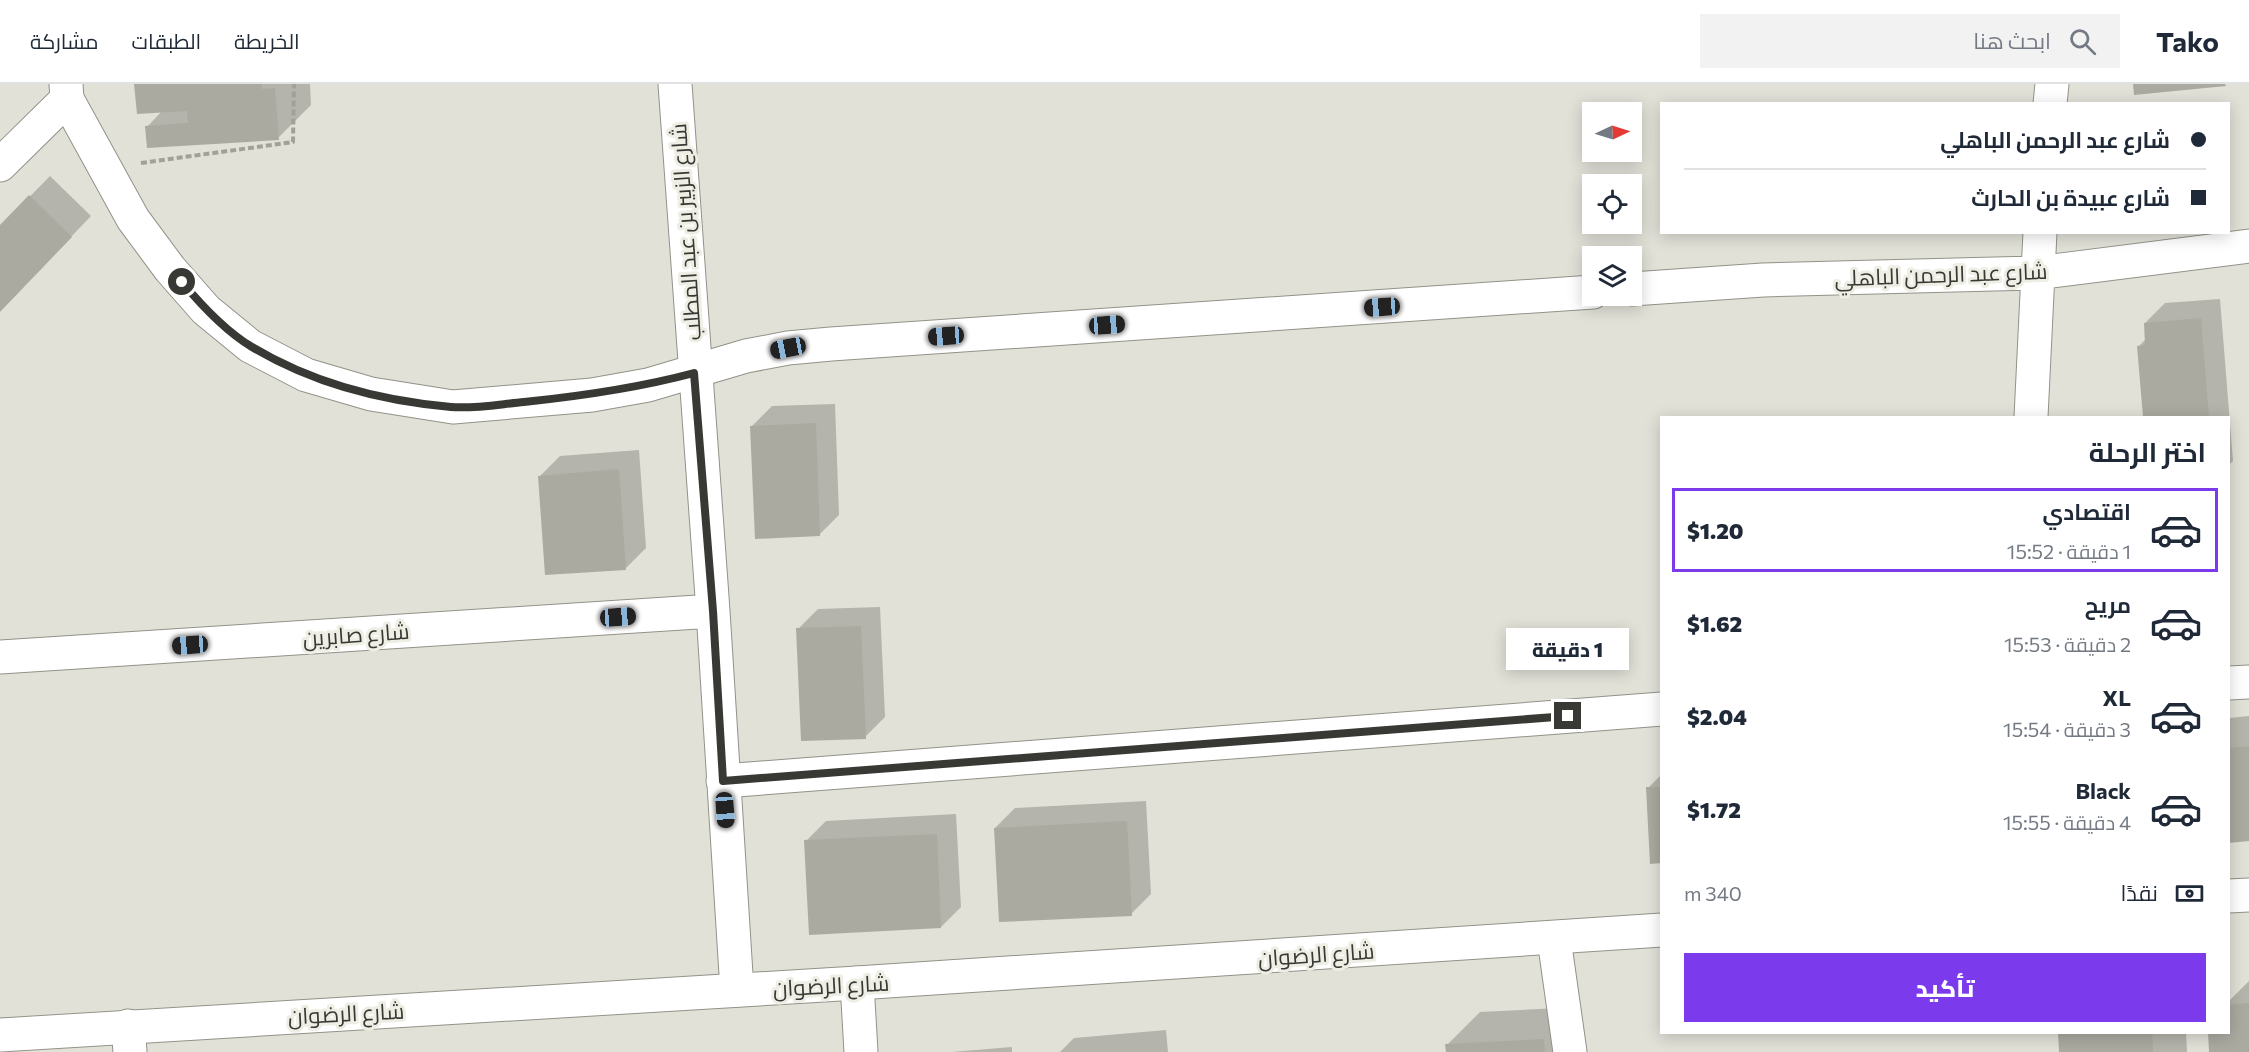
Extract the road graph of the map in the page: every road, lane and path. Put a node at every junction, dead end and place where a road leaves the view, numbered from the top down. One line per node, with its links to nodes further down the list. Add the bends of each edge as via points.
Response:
1 (294, 84): 7 (path, via 293,142)
2 (675, 84): 13 (street, شارع الزبير بن عبد المطلب)
3 (2052, 84): 5 (street)
4 (67, 91): 6 (street); 7 (street)
5 (2050, 102)
6 (0, 165)
7 (105, 168): 13 (street, via 133,219 206,310 250,346 306,375 371,394 453,407 592,395)
8 (2040, 234): 10 (street)
9 (2249, 246): 10 (street, شارع عبد الرحمن الباهلي)
10 (2037, 273): 11 (street, شارع عبد الرحمن الباهلي, via 1763,280); 14 (street)
11 (1642, 288)
12 (1582, 293): 13 (street, via 831,344 746,356)
13 (694, 373): 15 (street, شارع الزبير بن عبد المطلب)
14 (2031, 416)
15 (713, 611): 16 (street, شارع صابرين); 20 (street, شارع الزبير بن عبد المطلب)
16 (0, 657)
17 (2249, 682): 18 (street)
18 (2230, 683)
19 (1660, 709): 20 (street)
20 (723, 781): 26 (street, شارع الزبير بن عبد المطلب)
21 (2230, 896): 22 (street)
22 (2249, 896)
23 (1660, 930): 24 (street, شارع الرضوان)
24 (1554, 939): 25 (street, شارع الرضوان); 30 (street)
25 (856, 983): 26 (street, شارع الرضوان); 29 (street)
26 (737, 990): 28 (street, شارع الرضوان)
27 (0, 1035): 28 (street, شارع الرضوان)
28 (129, 1039)
29 (861, 1052)
30 (1570, 1052)

